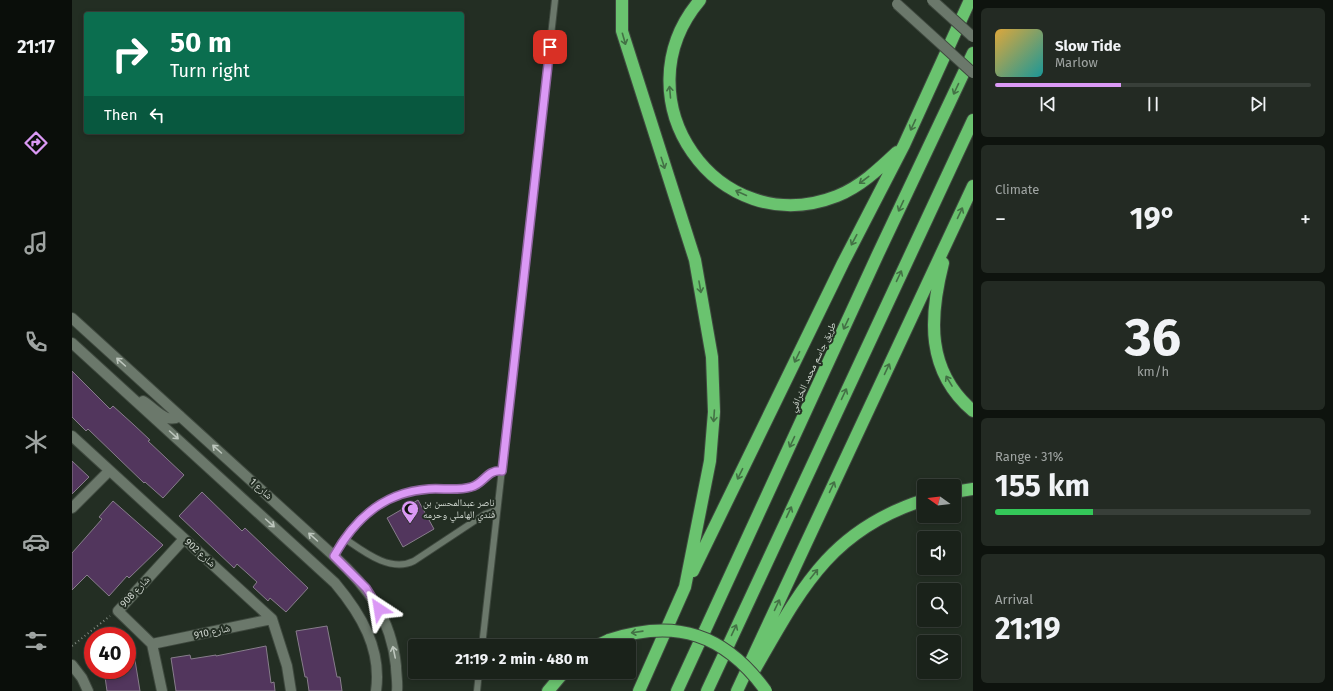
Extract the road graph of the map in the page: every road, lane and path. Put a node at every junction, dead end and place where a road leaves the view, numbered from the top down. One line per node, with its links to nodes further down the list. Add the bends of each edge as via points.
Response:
1 (555, 0): 21 (lane)
2 (622, 0): 30 (highway, one-way to 30, via 622,31 695,260 712,357 714,412 710,461)
3 (700, 0): 11 (highway, one-way to 3, via 864,181 850,190 818,202 788,205 759,200 721,182 700,164 685,143 675,119 670,94 674,45)
4 (932, 0): 7 (street, bridge)
5 (970, 0): 11 (highway, one-way to 11)
6 (895, 2): 9 (street, bridge)
7 (973, 37)
8 (973, 53): 48 (highway, طريق جاسم محمد الخرافي, one-way to 48)
9 (973, 73)
10 (973, 120): 49 (highway, one-way to 10)
11 (904, 145): 30 (highway, one-way to 30, via 843,263)
12 (973, 186): 13 (highway, one-way to 12)
13 (949, 237): 17 (highway, one-way to 13, via 943,372 934,339 934,306); 50 (highway, one-way to 13)
14 (72, 318): 18 (street, شارع 1, one-way to 14)
15 (72, 343): 16 (street, شارع 1)
16 (127, 393): 18 (street, via 168,418); 43 (street, شارع 1, one-way to 43, via 335,582 361,618 370,636 376,662)
17 (973, 412)
18 (180, 416): 29 (street, شارع 1, one-way to 18)
19 (72, 436): 20 (street, شارع 902)
20 (109, 470): 25 (street); 28 (street, شارع 902)
21 (502, 471): 26 (lane); 27 (lane, via 491,472 473,487 427,489 398,495 364,516)
22 (973, 489): 23 (highway)
23 (961, 491)
24 (917, 502): 51 (highway, one-way to 24, via 792,606 813,574 833,552 882,517)
25 (72, 508)
26 (497, 510): 27 (lane, via 484,514 406,564 397,565 374,557); 33 (lane)
27 (344, 538): 29 (lane)
28 (184, 539): 31 (street, شارع 908); 32 (street, شارع 902)
29 (334, 556): 44 (street, شارع 1, one-way to 29, via 392,643 379,609 366,588)
30 (685, 587): 47 (highway)
31 (118, 611): 35 (street, شارع 908); 36 (path)
32 (272, 619): 35 (street, شارع 910); 42 (street, via 287,666)
33 (483, 639)
34 (612, 639): 52 (highway, one-way to 34, bridge, via 745,664 716,644 697,636 685,632 657,630 630,633)
35 (152, 644): 41 (street)
36 (72, 646)
37 (72, 665): 40 (street)
38 (478, 679): 45 (lane)
39 (558, 679): 46 (highway)
40 (88, 691)
41 (162, 691)
42 (291, 691)
43 (376, 691)
44 (397, 691)
45 (477, 691)
46 (548, 691)
47 (639, 691)
48 (677, 691)
49 (707, 691)
50 (738, 691)
51 (742, 691)
52 (766, 691)

